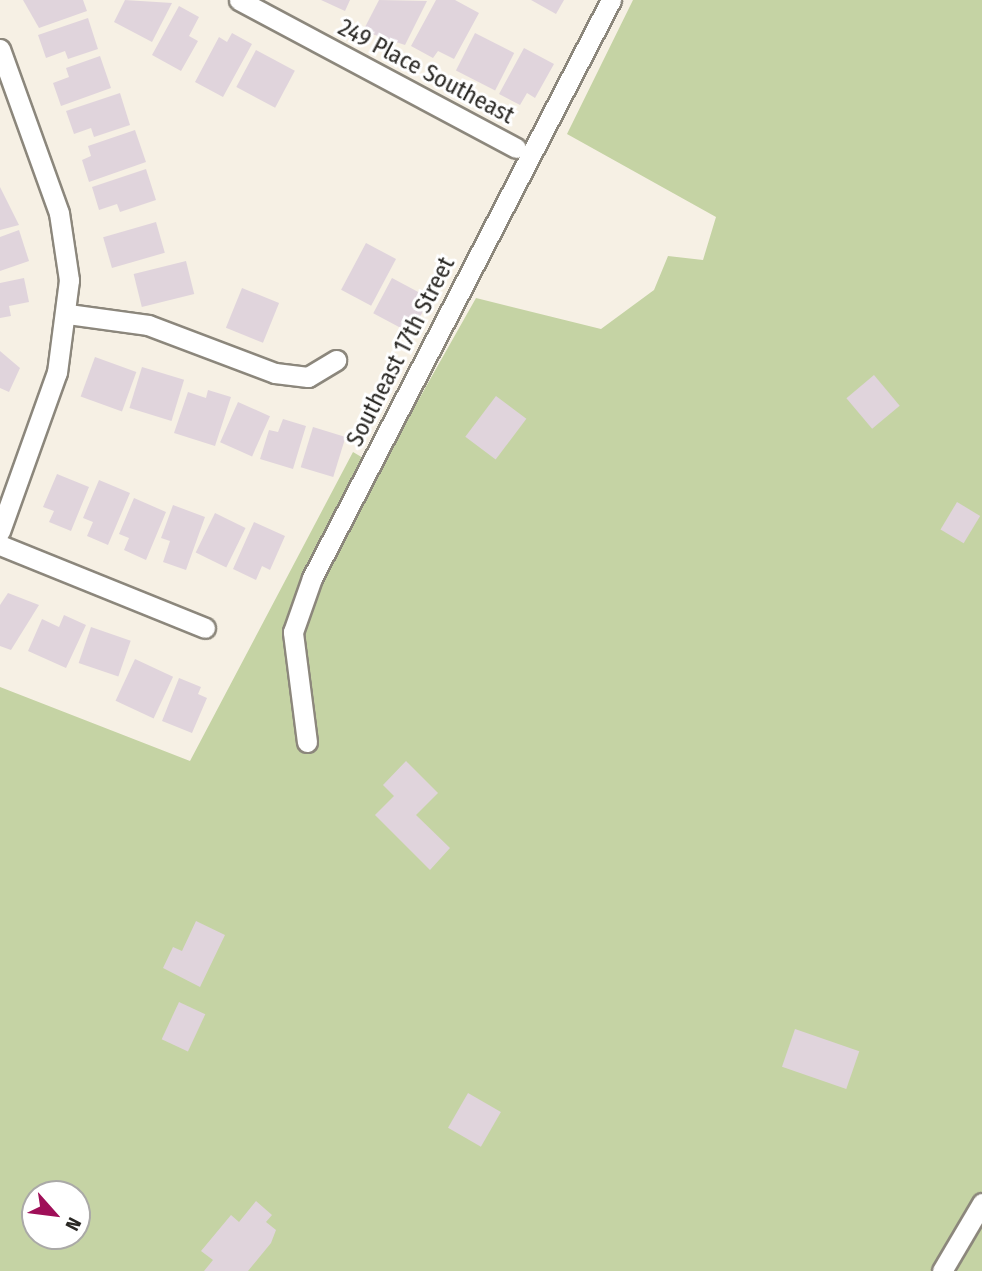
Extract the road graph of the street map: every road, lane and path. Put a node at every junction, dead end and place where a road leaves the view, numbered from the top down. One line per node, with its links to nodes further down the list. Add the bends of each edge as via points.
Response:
1 (239, 0): 4 (street, 249 Place Southeast)
2 (611, 0): 10 (street, Southeast 17th Street, via 312,578 293,632)
3 (0, 49): 5 (street, via 59,213)
4 (516, 148)
5 (68, 314): 6 (street, via 148,325 275,373 308,376); 7 (street, via 45,410)
6 (336, 360)
7 (0, 531)
8 (0, 545): 9 (street)
9 (205, 628)
10 (307, 742)
11 (982, 1203): 12 (street)
12 (942, 1271)

